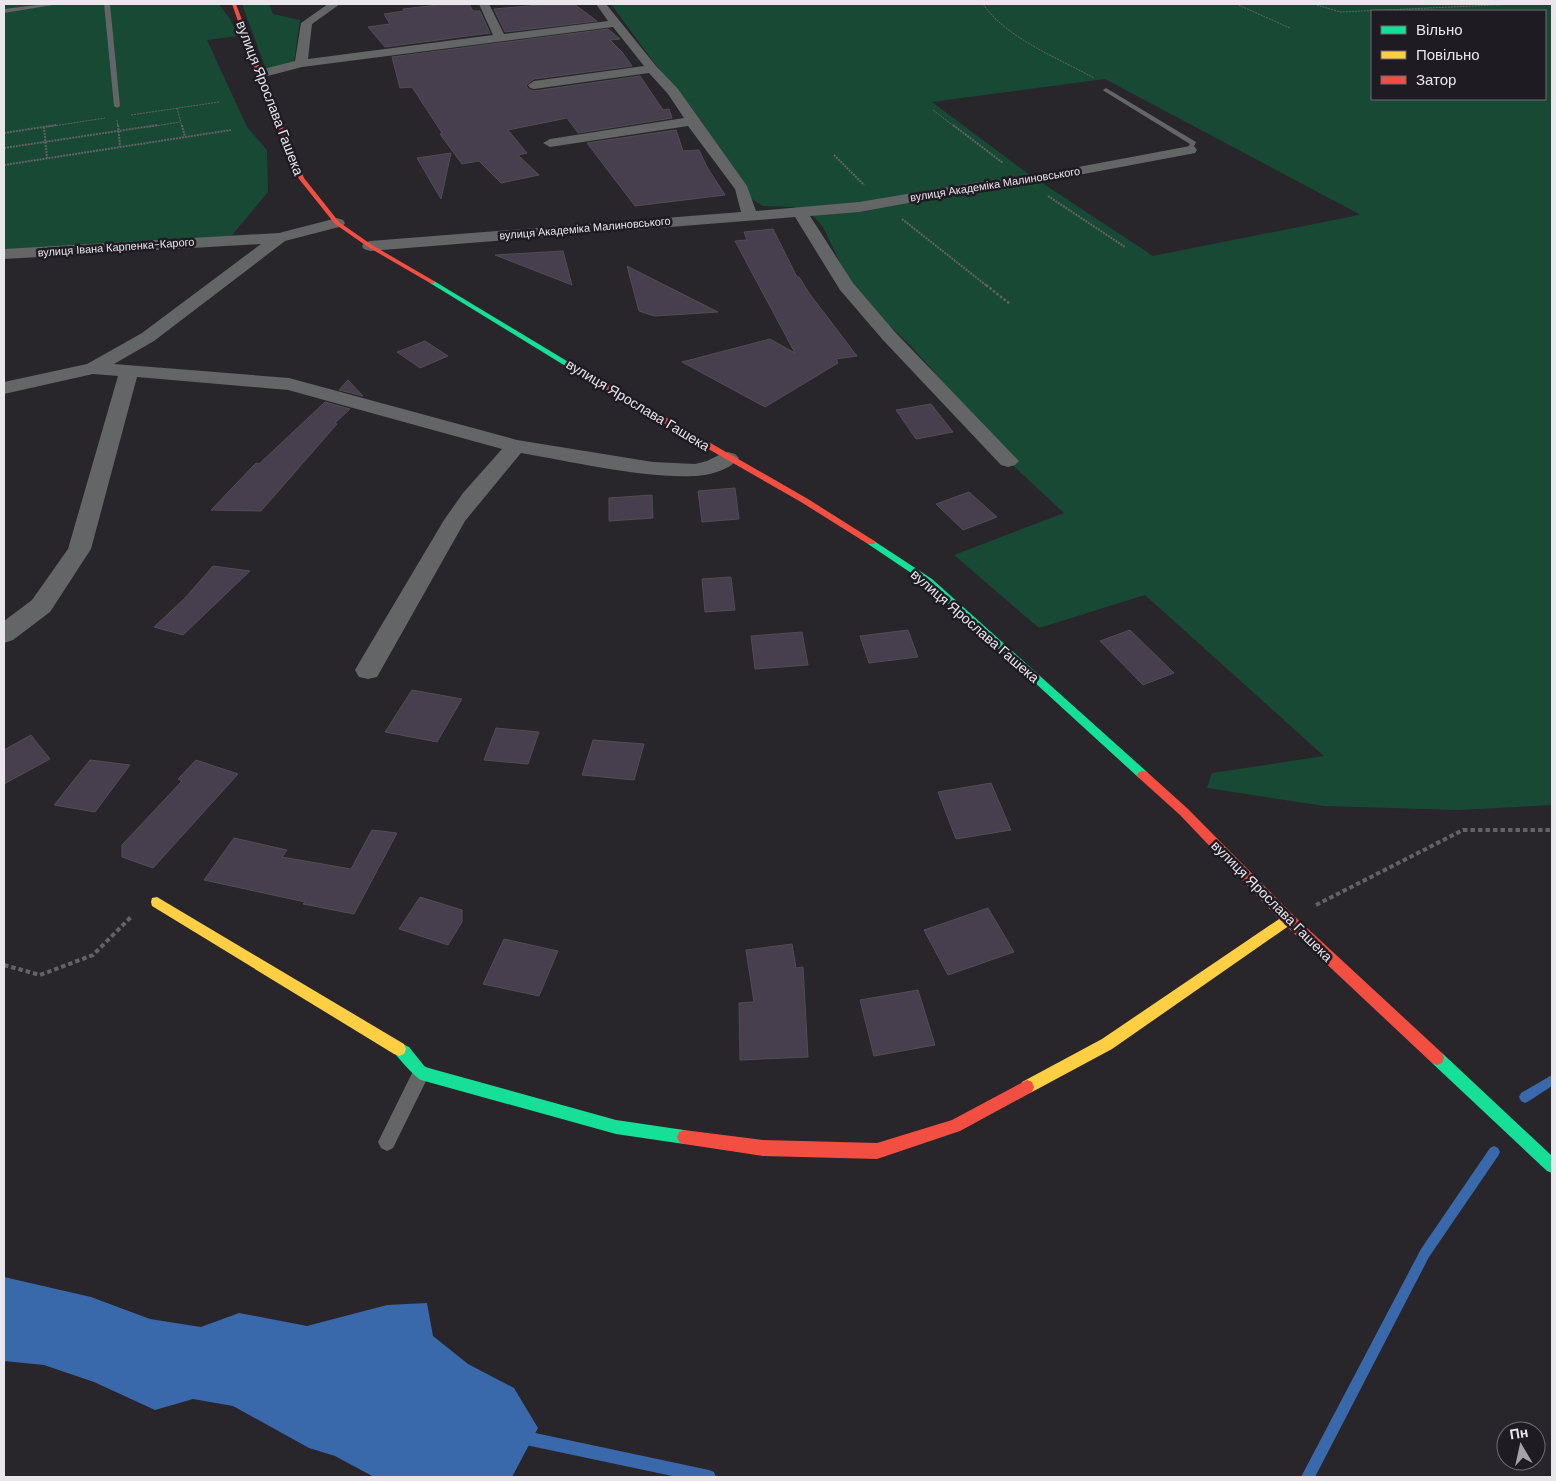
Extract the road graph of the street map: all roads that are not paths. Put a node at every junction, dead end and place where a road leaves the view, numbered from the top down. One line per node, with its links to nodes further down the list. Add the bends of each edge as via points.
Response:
1 (56, 4): 7 (lane)
2 (107, 4): 15 (lane)
3 (234, 4): 12 (main road, вулиця Ярослава Гашека)
4 (335, 4): 10 (street, via 307,22)
5 (484, 4): 9 (street)
6 (601, 4): 8 (street)
7 (4, 11)
8 (617, 23): 9 (street); 11 (street)
9 (500, 37): 10 (street)
10 (301, 63): 12 (street)
11 (652, 69): 13 (street); 16 (street, via 673,92)
12 (260, 74): 21 (main road, вулиця Ярослава Гашека, via 301,178)
13 (534, 85)
14 (1106, 90): 18 (lane, via 1194,143)
15 (117, 106)
16 (692, 121): 17 (street); 20 (street, via 742,189)
17 (550, 143)
18 (1190, 150): 19 (street, вулиця Академіка Малиновського, via 1025,181)
19 (800, 212): 20 (street, вулиця Академіка Малиновського); 30 (street, via 846,286)
20 (749, 214): 23 (street, вулиця Академіка Малиновського)
21 (337, 223): 22 (street); 23 (main road, вулиця Ярослава Гашека)
22 (280, 238): 24 (street, вулиця Івана Карпенка-Карого); 25 (street, via 148,337)
23 (370, 246): 29 (main road, вулиця Ярослава Гашека)
24 (4, 254)
25 (94, 368): 26 (street); 27 (street)
26 (129, 372): 28 (street, via 289,384); 31 (street, via 79,550 41,606)
27 (4, 388)
28 (516, 446): 29 (street, via 653,468 695,470 714,466); 32 (street, via 455,520)
29 (728, 458): 34 (main road, вулиця Ярослава Гашека, via 829,514 929,581 1184,812)
30 (1008, 461)
31 (4, 634)
32 (368, 670)
33 (158, 902): 35 (main road, via 404,1052)
34 (1288, 919): 35 (main road, via 1106,1044 954,1126 877,1151 763,1148 616,1128); 37 (main road, вулиця Ярослава Гашека)
35 (421, 1073): 36 (lane)
36 (387, 1142)
37 (1552, 1166)

